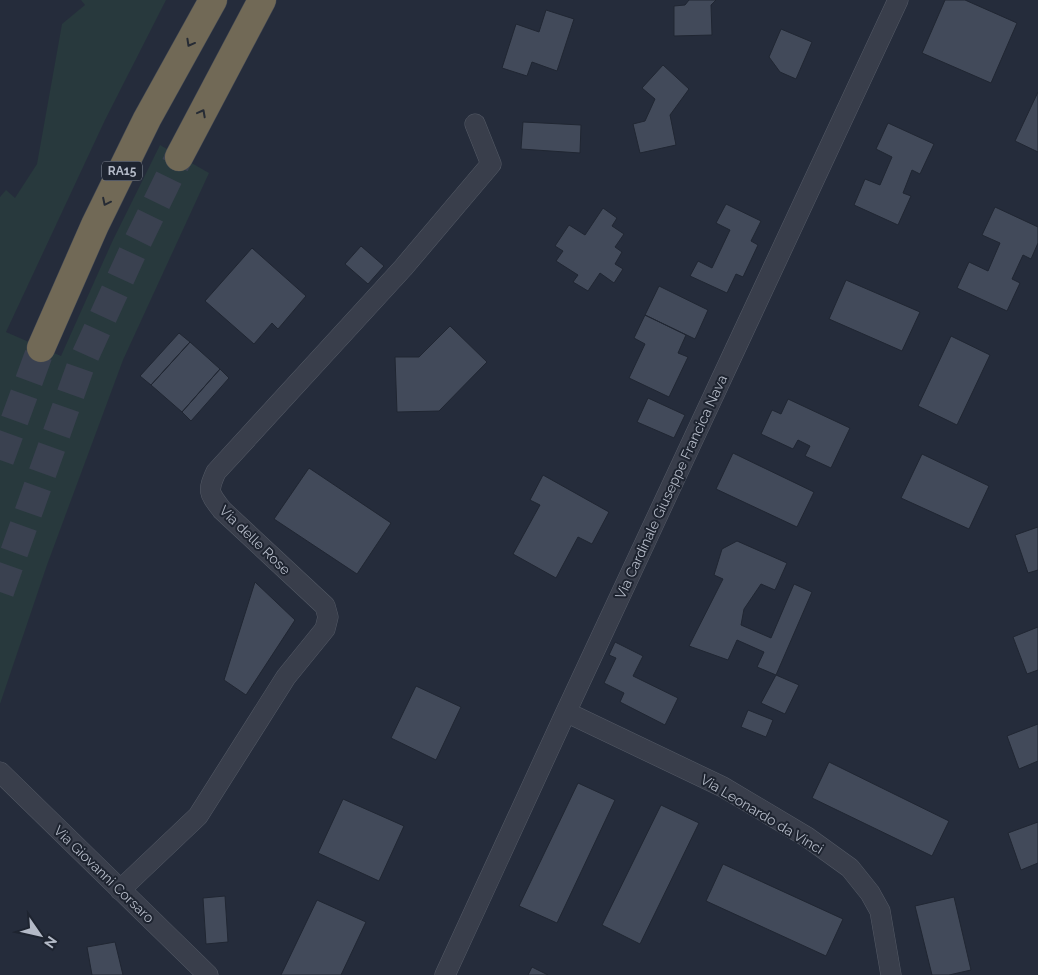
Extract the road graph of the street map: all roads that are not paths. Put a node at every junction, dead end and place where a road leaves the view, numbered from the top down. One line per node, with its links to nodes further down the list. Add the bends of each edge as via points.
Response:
1 (213, 0): 6 (highway, RA15, one-way to 6, via 138,137)
2 (262, 0): 5 (highway, one-way to 2)
3 (898, 0): 7 (street, Via Cardinale Giuseppe Francica Nava)
4 (475, 124): 9 (street, Via delle Rose, via 491,164 403,268 216,472 210,485 210,495 324,606 328,617 325,629 286,677 198,816)
5 (179, 156)
6 (41, 348)
7 (566, 712): 11 (street, Via Cardinale Giuseppe Francica Nava); 12 (street, Via Leonardo da Vinci, via 722,787 850,868 880,911)
8 (0, 772): 9 (street, Via Giovanni Corsaro)
9 (120, 890): 10 (street, Via Giovanni Corsaro)
10 (208, 975)
11 (445, 975)
12 (891, 975)

